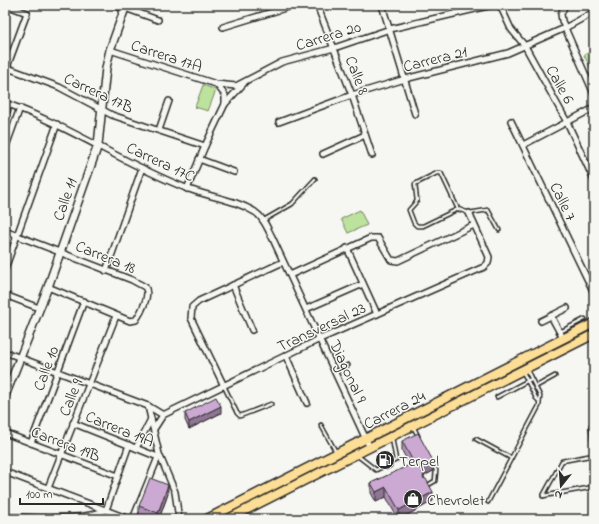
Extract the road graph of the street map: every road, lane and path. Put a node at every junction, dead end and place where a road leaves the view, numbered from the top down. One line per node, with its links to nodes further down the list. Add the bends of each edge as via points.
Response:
1 (6, 5): 12 (street)
2 (22, 5): 12 (street)
3 (116, 5): 10 (street)
4 (295, 5): 14 (street)
5 (317, 5): 18 (street, Calle 8)
6 (382, 5): 16 (street)
7 (492, 5): 16 (street, Carrera 20)
8 (500, 5): 17 (street, Calle 6, via 511,29)
9 (565, 5): 15 (street, via 561,14)
10 (126, 7): 13 (street); 19 (street, Calle 11)
11 (594, 12): 15 (street, Carrera 21)
12 (27, 13): 20 (street)
13 (158, 20)
14 (224, 27)
15 (565, 28): 17 (street, Carrera 21); 24 (street)
16 (390, 29): 18 (street, Carrera 20); 21 (street)
17 (525, 46): 21 (street, Carrera 21, via 508,53); 35 (street, Calle 6)
18 (334, 48): 22 (street, Carrera 20, via 282,62); 25 (street, Calle 8)
19 (110, 50): 23 (street, Carrera 17A); 31 (street, Calle 11)
20 (6, 67): 31 (street, Carrera 17B, via 59,87)
21 (405, 79): 25 (street, Carrera 21); 32 (street)
22 (246, 82): 23 (street, Carrera 17A, via 230,86); 28 (street)
23 (216, 84): 28 (street, Carrera 17A, via 225,95)
24 (594, 94)
25 (352, 95): 34 (street, Carrera 21); 38 (street, Calle 8)
26 (168, 101): 37 (street)
27 (5, 103): 29 (street, Carrera 17C)
28 (225, 104): 41 (street)
29 (20, 108): 36 (street, Carrera 17C); 42 (street)
30 (594, 108): 35 (street)
31 (101, 110): 37 (street, Carrera 17B); 39 (street, Calle 11)
32 (415, 114)
33 (511, 121): 40 (street, Calle 7)
34 (279, 122)
35 (567, 122): 40 (street); 49 (street, Calle 6)
36 (57, 124): 39 (street, Carrera 17C); 57 (street)
37 (159, 130): 41 (street, Carrera 17B)
38 (365, 136): 43 (street); 44 (street, Calle 8)
39 (98, 145): 46 (street, Carrera 17C); 59 (street, Calle 11)
40 (523, 145): 67 (street, Calle 7)
41 (205, 146): 45 (street)
42 (5, 149)
43 (323, 154)
44 (372, 155)
45 (199, 159): 47 (street); 50 (street)
46 (142, 168): 50 (street, Carrera 17C); 62 (street)
47 (234, 172)
48 (315, 179): 53 (lane, via 292,204)
49 (594, 180)
50 (187, 189): 53 (street, Carrera 17C, via 223,198 247,208)
51 (458, 210): 51 (lane, via 423,226 417,226 409,210 418,200 414,184 441,173); 52 (lane)
52 (469, 213): 54 (street); 55 (lane, via 488,210)
53 (263, 220): 60 (street, Carrera 17C)
54 (474, 225): 58 (street, via 398,261 391,260 378,238 371,238); 73 (street, Transversal 23, via 488,253 489,260 484,267)
55 (499, 230)
56 (5, 231): 57 (street, Carrera 18)
57 (17, 235): 59 (street, Carrera 18); 61 (street)
58 (347, 248): 63 (street); 64 (street)
59 (60, 252): 62 (street, Carrera 18); 66 (street, Calle 11)
60 (283, 262): 63 (street, Diagonal 9); 65 (street)
61 (5, 269)
62 (106, 271): 74 (street, Carrera 18, via 147,288 148,294 136,320 130,321)
63 (290, 275): 72 (street, Diagonal 9)
64 (363, 284): 72 (street); 73 (street)
65 (233, 285): 79 (street); 94 (street, via 199,301 192,307 191,318)
66 (48, 287): 69 (street); 70 (street, Calle 11)
67 (594, 293)
68 (5, 295): 70 (street)
69 (84, 301): 74 (street); 88 (street, Calle 10)
70 (39, 308): 85 (street, Calle 11)
71 (567, 308): 75 (street)
72 (306, 309): 82 (street, Diagonal 9)
73 (377, 314): 82 (street, Transversal 23)
74 (116, 316): 93 (street, Calle 9)
75 (551, 316): 77 (street); 81 (street)
76 (585, 319): 81 (lane)
77 (541, 321)
78 (594, 323): 81 (main road, Carrera 24)
79 (252, 330)
80 (594, 334): 87 (main road, Carrera 24)
81 (561, 335): 112 (main road, Carrera 24)
82 (320, 339): 84 (street, Transversal 23); 89 (street, Diagonal 9)
83 (5, 352): 85 (street)
84 (286, 356): 94 (street, Transversal 23); 99 (street)
85 (19, 358): 88 (street); 96 (street, Calle 11)
86 (348, 366): 89 (lane)
87 (524, 369): 91 (lane); 92 (lane); 107 (main road, Carrera 24)
88 (57, 372): 93 (street); 114 (street, Calle 10)
89 (335, 372): 112 (street, Diagonal 9)
90 (555, 376): 95 (lane)
91 (531, 379): 92 (lane); 95 (lane)
92 (528, 381): 97 (lane); 98 (lane)
93 (89, 384): 101 (street); 105 (street, Calle 9)
94 (224, 386): 100 (lane, via 240,416); 102 (street, Transversal 23)
95 (535, 387): 98 (lane, via 540,396)
96 (5, 396)
97 (497, 397)
98 (539, 401): 124 (lane, via 539,406)
99 (307, 402)
100 (271, 404)
101 (148, 406): 102 (street); 103 (street)
102 (163, 415): 108 (street)
103 (151, 419): 108 (street); 116 (street)
104 (594, 420): 121 (lane, via 591,426)
105 (73, 423): 115 (street, Carrera 19A); 118 (street, Calle 9)
106 (321, 424): 119 (lane)
107 (413, 426): 110 (main road, Carrera 24); 111 (lane)
108 (154, 429): 122 (street)
109 (5, 433): 114 (street, Carrera 19B)
110 (392, 436): 117 (main road, Carrera 24); 125 (lane, via 396,460)
111 (420, 438)
112 (367, 439): 117 (street, Diagonal 9); 119 (main road, Carrera 24)
113 (476, 439): 124 (lane)
114 (31, 443): 118 (street, Carrera 19B)
115 (129, 445): 116 (street, Carrera 19A); 128 (street)
116 (136, 448): 122 (street, Carrera 19A)
117 (370, 448): 120 (main road, Carrera 24)
118 (61, 454): 128 (street, Carrera 19B); 130 (street, Calle 9)
119 (337, 454): 138 (main road, Carrera 24)
120 (356, 454): 126 (lane, via 376,470); 139 (main road, Carrera 24)
121 (594, 454): 131 (lane, via 562,461 543,496)
122 (159, 455): 136 (street); 137 (street, via 175,492)
123 (429, 457): 129 (lane, via 436,470 435,481)
124 (511, 458): 132 (lane)
125 (390, 463)
126 (384, 466)
127 (5, 472): 130 (street)
128 (118, 476): 133 (street)
129 (425, 486)
130 (48, 488): 133 (street)
131 (594, 488)
132 (488, 502)
133 (106, 510): 134 (street, via 80,517); 135 (street)
134 (5, 517)
135 (128, 519)
136 (133, 519)
137 (179, 519)
138 (207, 519)
139 (228, 519)

